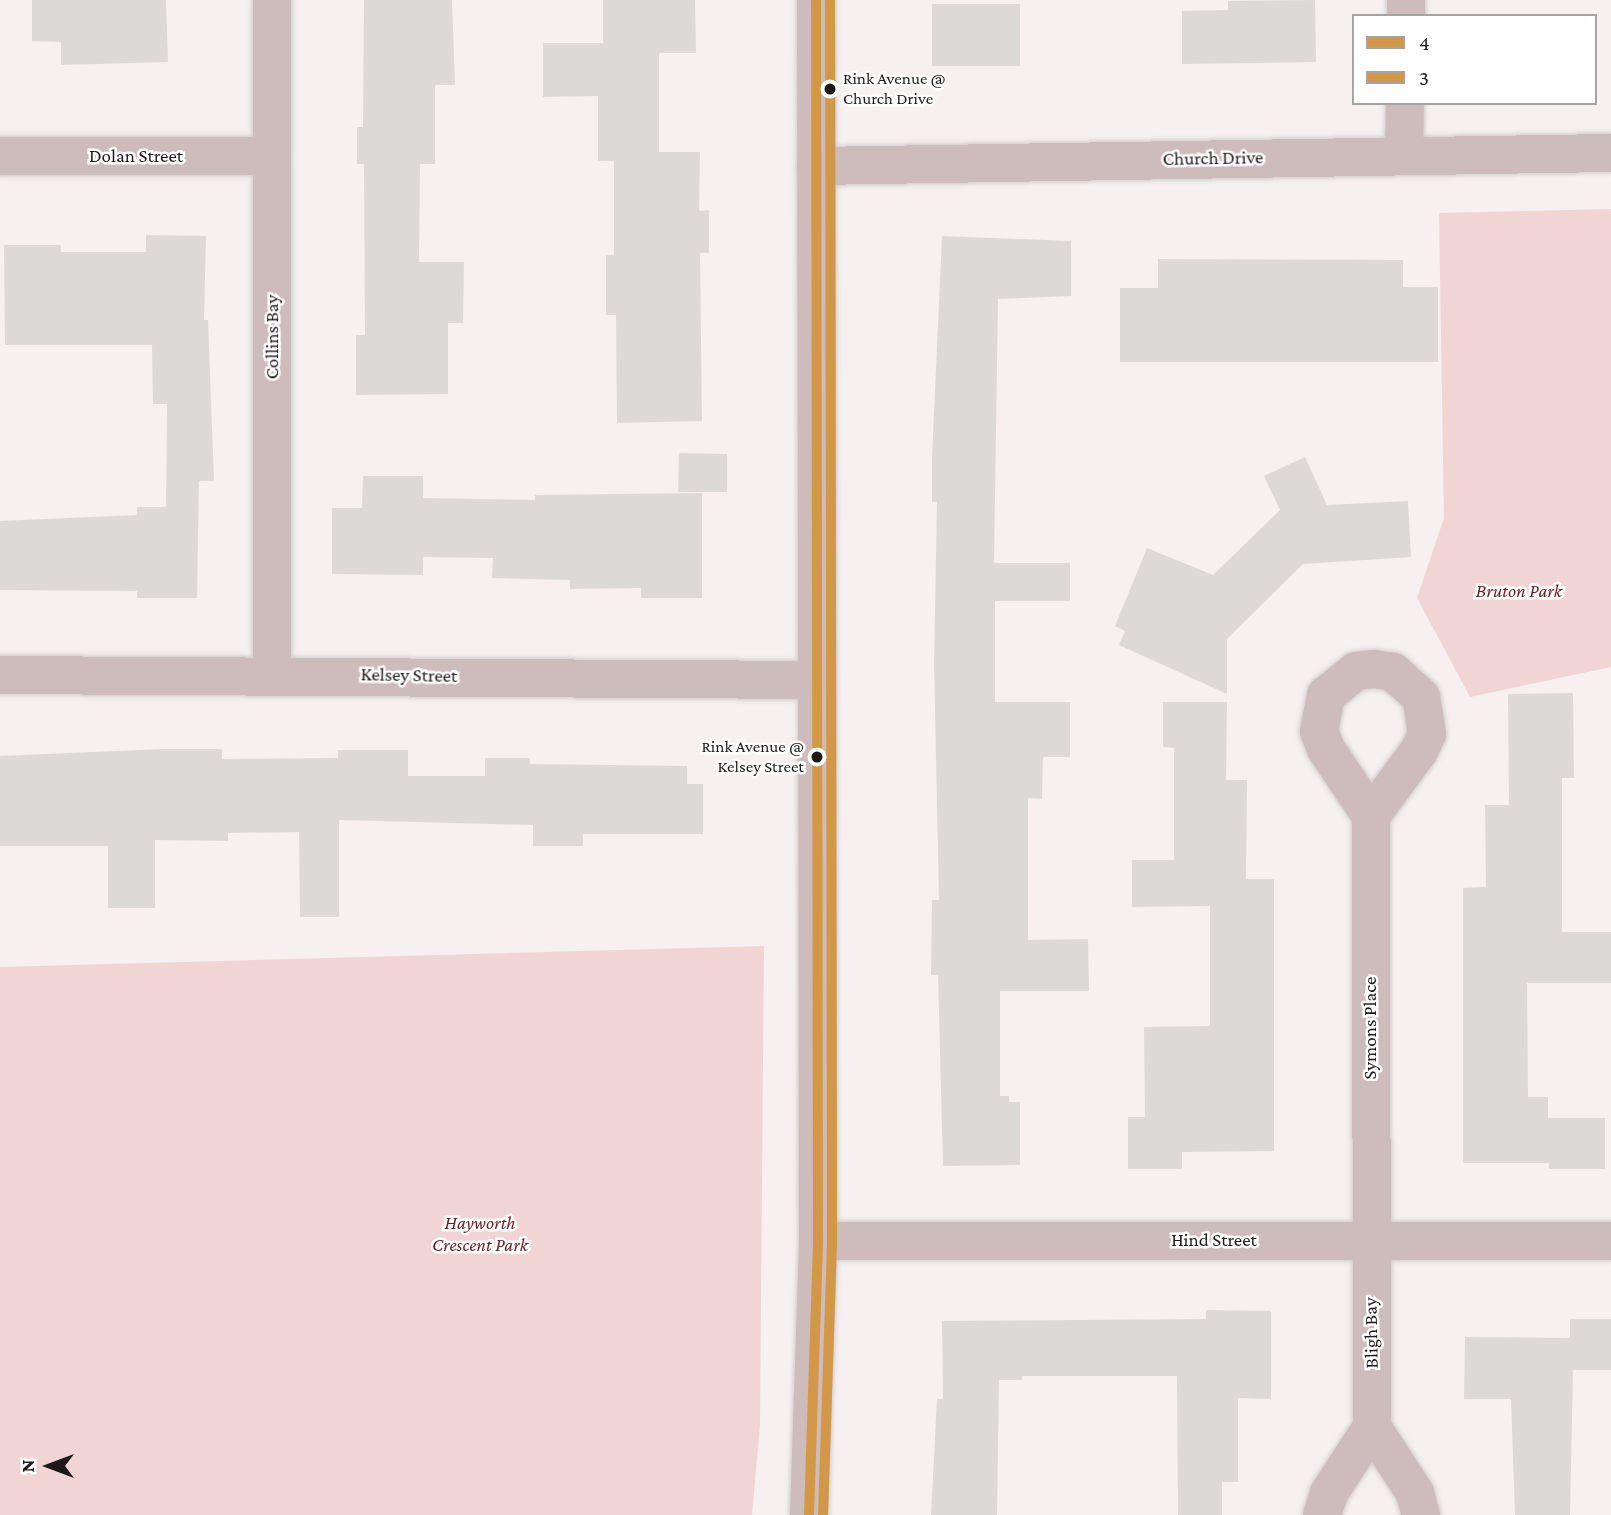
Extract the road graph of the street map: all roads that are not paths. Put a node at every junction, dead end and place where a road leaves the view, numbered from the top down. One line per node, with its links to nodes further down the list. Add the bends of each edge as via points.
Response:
1 (272, 0): 7 (street, Collins Bay)
2 (816, 0): 8 (street)
3 (1405, 105): 5 (street)
4 (1611, 153): 5 (street, Church Drive)
5 (1404, 154): 8 (street, Church Drive)
6 (0, 156): 7 (street, Dolan Street)
7 (272, 156): 9 (street, Collins Bay)
8 (816, 166): 11 (street)
9 (272, 674): 10 (street, Kelsey Street); 11 (street, Kelsey Street)
10 (0, 675)
11 (817, 680): 14 (street)
12 (1371, 816): 13 (street, Symons Place)
13 (1369, 1239): 14 (street, Hind Street); 15 (street, Hind Street); 16 (street, Bligh Bay)
14 (818, 1241): 17 (street)
15 (1611, 1241)
16 (1372, 1427): 18 (street, via 1329,1493); 19 (street, via 1415,1493)
17 (809, 1515)
18 (1322, 1515)
19 (1421, 1515)

